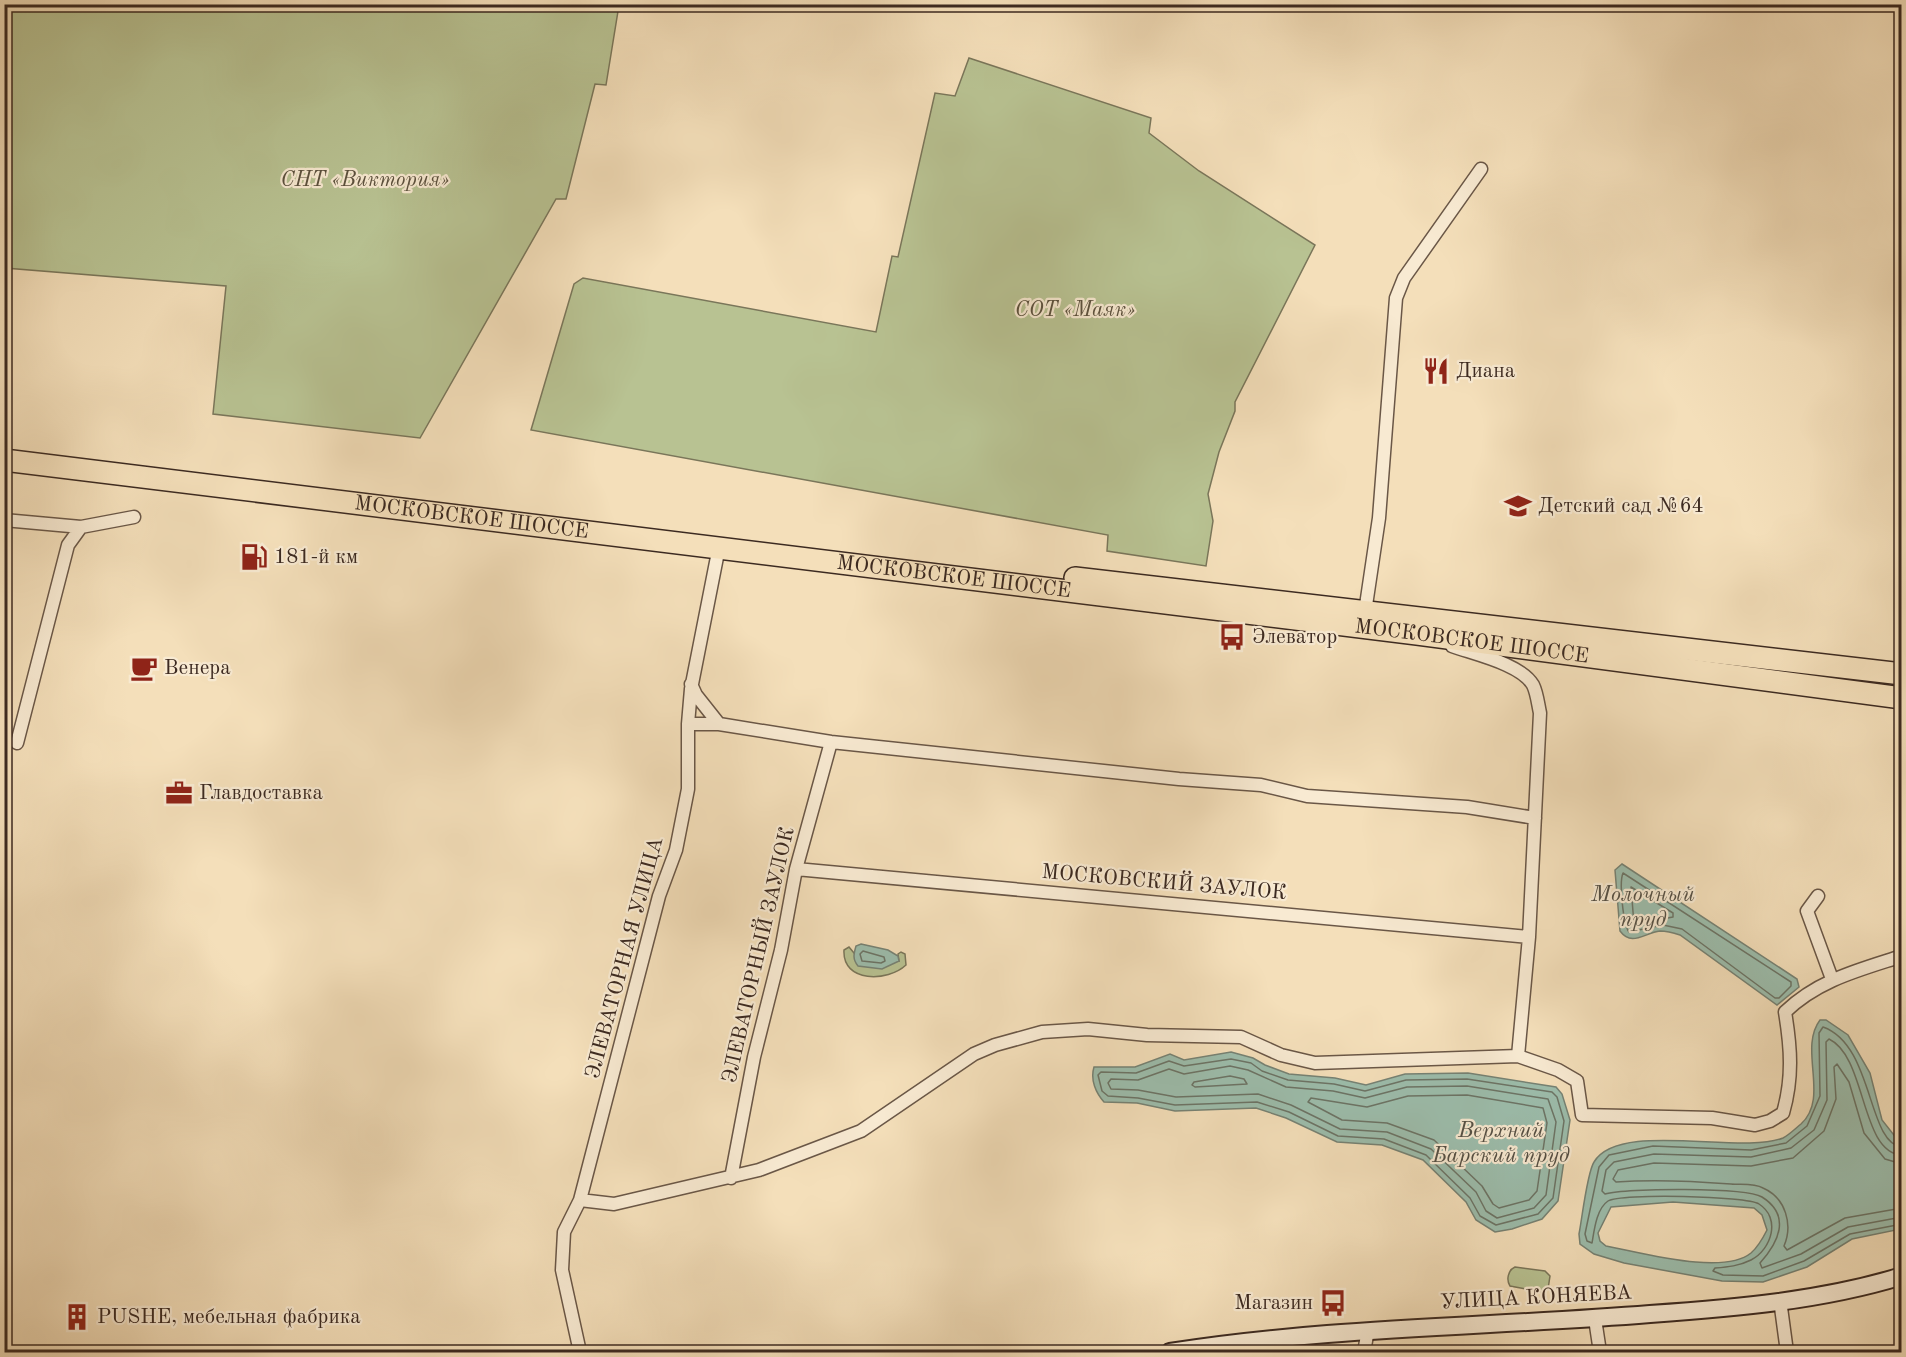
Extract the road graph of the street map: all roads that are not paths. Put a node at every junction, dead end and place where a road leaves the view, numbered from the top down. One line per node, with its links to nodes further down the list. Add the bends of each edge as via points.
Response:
1 (1481, 168): 8 (street, via 1404,278 1396,298 1378,518)
2 (4, 451): 8 (highway, МОСКОВСКОЕ ШОССЕ)
3 (4, 460): 7 (highway, МОСКОВСКОЕ ШОССЕ)
4 (134, 517): 6 (street)
5 (4, 520): 6 (street)
6 (81, 527): 16 (street, via 68,545)
7 (719, 548): 9 (highway, МОСКОВСКОЕ ШОССЕ); 11 (street, ЭЛЕВАТОРНАЯ УЛИЦА)
8 (1365, 612): 10 (highway, МОСКОВСКОЕ ШОССЕ)
9 (1417, 634): 12 (highway, МОСКОВСКОЕ ШОССЕ); 17 (street, via 1495,661 1524,674 1533,686 1540,713)
10 (1902, 674)
11 (691, 684): 13 (street, ЭЛЕВАТОРНАЯ УЛИЦА); 14 (street)
12 (1902, 698)
13 (688, 724): 14 (street); 25 (street, ЭЛЕВАТОРНАЯ УЛИЦА, via 688,789 676,850 660,896)
14 (719, 724): 15 (street)
15 (831, 742): 17 (street, via 1179,780 1261,785 1307,796 1467,807); 18 (street, ЭЛЕВАТОРНЫЙ ЗАУЛОК)
16 (17, 743)
17 (1535, 818): 20 (street)
18 (796, 869): 20 (street, МОСКОВСКИЙ ЗАУЛОК); 24 (street, ЭЛЕВАТОРНЫЙ ЗАУЛОК)
19 (1818, 896): 22 (street, via 1807,911)
20 (1529, 937): 23 (street)
21 (1902, 956): 22 (street)
22 (1832, 979): 23 (street, via 1803,994 1785,1012 1791,1049 1791,1088 1783,1113 1755,1125 1712,1118 1582,1114 1577,1081)
23 (1518, 1056): 24 (street, via 1315,1062 1281,1055 1241,1037 1088,1029 1042,1032 974,1054 861,1131)
24 (730, 1178): 25 (street, via 614,1204)
25 (580, 1200): 30 (street, ЭЛЕВАТОРНАЯ УЛИЦА, via 564,1232 562,1270)
26 (1902, 1276): 27 (street, УЛИЦА КОНЯЕВА, via 1858,1289)
27 (1780, 1300): 28 (street, УЛИЦА КОНЯЕВА); 34 (street)
28 (1595, 1319): 29 (street, УЛИЦА КОНЯЕВА); 33 (street)
29 (1368, 1329): 31 (street, УЛИЦА КОНЯЕВА, via 1232,1342); 32 (street)
30 (580, 1353)
31 (1170, 1353)
32 (1364, 1353)
33 (1600, 1353)
34 (1787, 1353)

